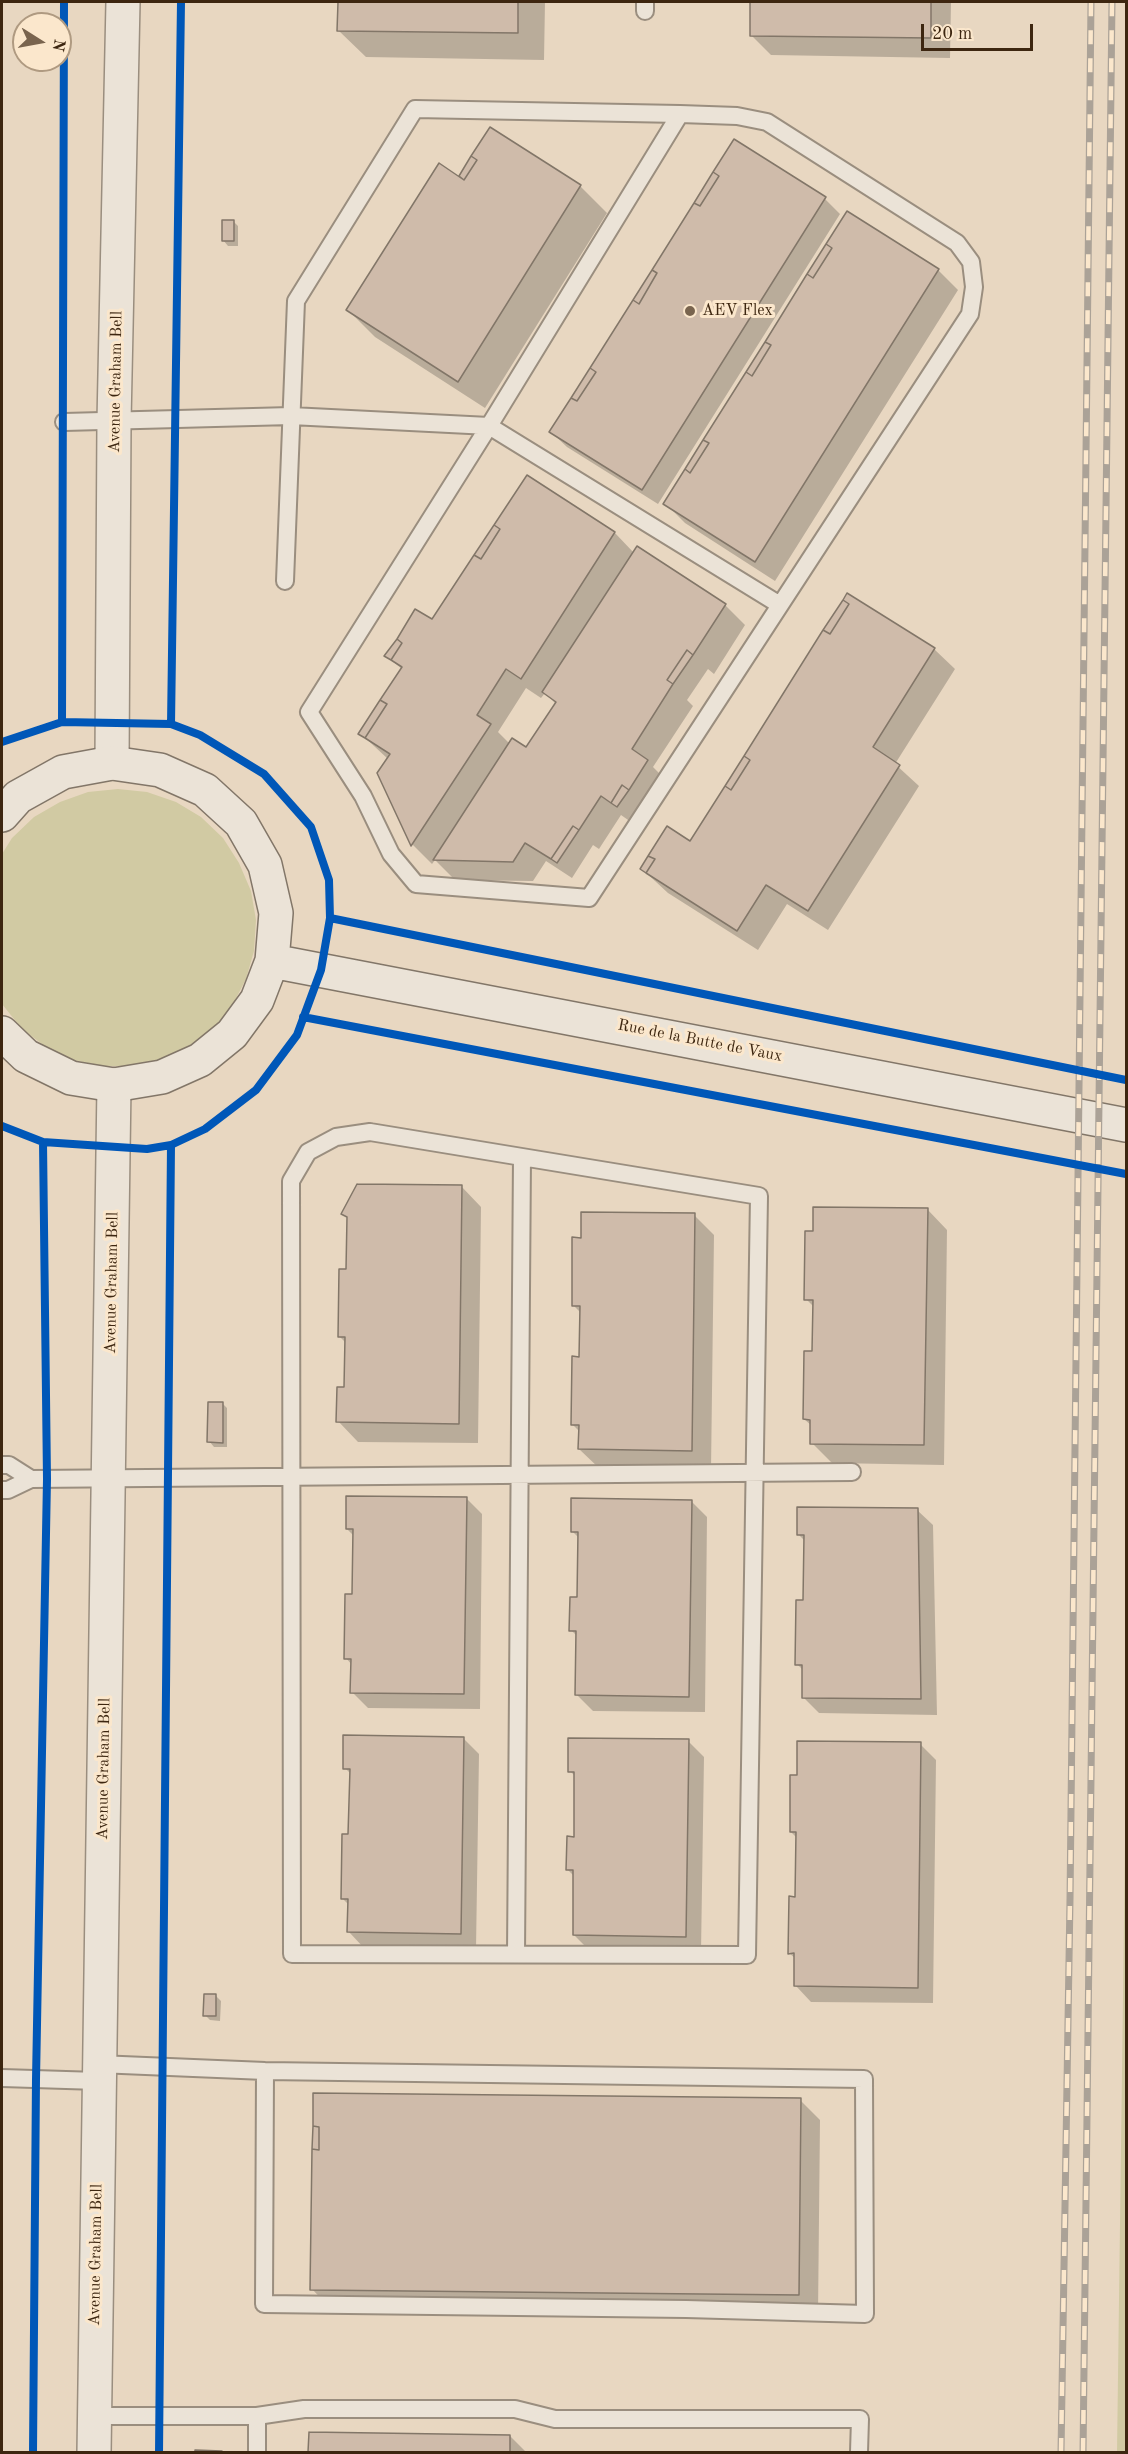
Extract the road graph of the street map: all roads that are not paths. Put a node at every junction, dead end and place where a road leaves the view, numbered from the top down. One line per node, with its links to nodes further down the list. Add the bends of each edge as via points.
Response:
1 (123, 2): 4 (street, Avenue Graham Bell)
2 (680, 114): 3 (lane, via 415,109 296,301); 6 (lane); 8 (lane, via 737,116 767,122 957,243 971,262 974,287 970,314)
3 (291, 416): 4 (lane); 6 (lane); 7 (lane)
4 (114, 421): 5 (lane); 9 (street, Avenue Graham Bell)
5 (64, 422)
6 (489, 426): 8 (lane); 8 (lane, via 309,712 363,796 391,854 416,884 589,898)
7 (285, 581)
8 (780, 605)
9 (112, 763): 10 (street, via 63,772 18,797); 11 (street, via 160,770 205,790 241,823 265,865 276,913)
10 (2, 815)
11 (272, 961): 13 (street, via 257,1000 232,1034 200,1060 162,1077); 14 (street, Rue de la Butte de Vaux)
12 (2, 1033): 13 (street, via 26,1056 71,1078)
13 (114, 1085): 21 (street, Avenue Graham Bell)
14 (1126, 1125)
15 (522, 1157): 17 (lane, via 759,1196); 19 (lane); 20 (lane, via 370,1132 336,1137 309,1152 291,1181)
16 (2, 1465): 22 (lane)
17 (756, 1473): 18 (lane); 19 (lane); 24 (lane, via 747,1955)
18 (852, 1473)
19 (521, 1475): 20 (lane); 24 (lane)
20 (291, 1477): 21 (lane); 24 (lane, via 292,1954)
21 (108, 1478): 22 (lane); 26 (street, Avenue Graham Bell)
22 (32, 1479): 23 (lane)
23 (2, 1490)
24 (516, 1954)
25 (265, 2071): 25 (lane, via 264,2304 865,2314 864,2079); 26 (lane)
26 (98, 2073): 27 (lane); 28 (street, Avenue Graham Bell)
27 (2, 2078)
28 (94, 2416): 29 (lane); 30 (street, Avenue Graham Bell)
29 (257, 2416): 31 (lane); 32 (lane, via 304,2409 515,2409 555,2419 860,2419)
30 (94, 2452)
31 (257, 2452)
32 (859, 2452)

